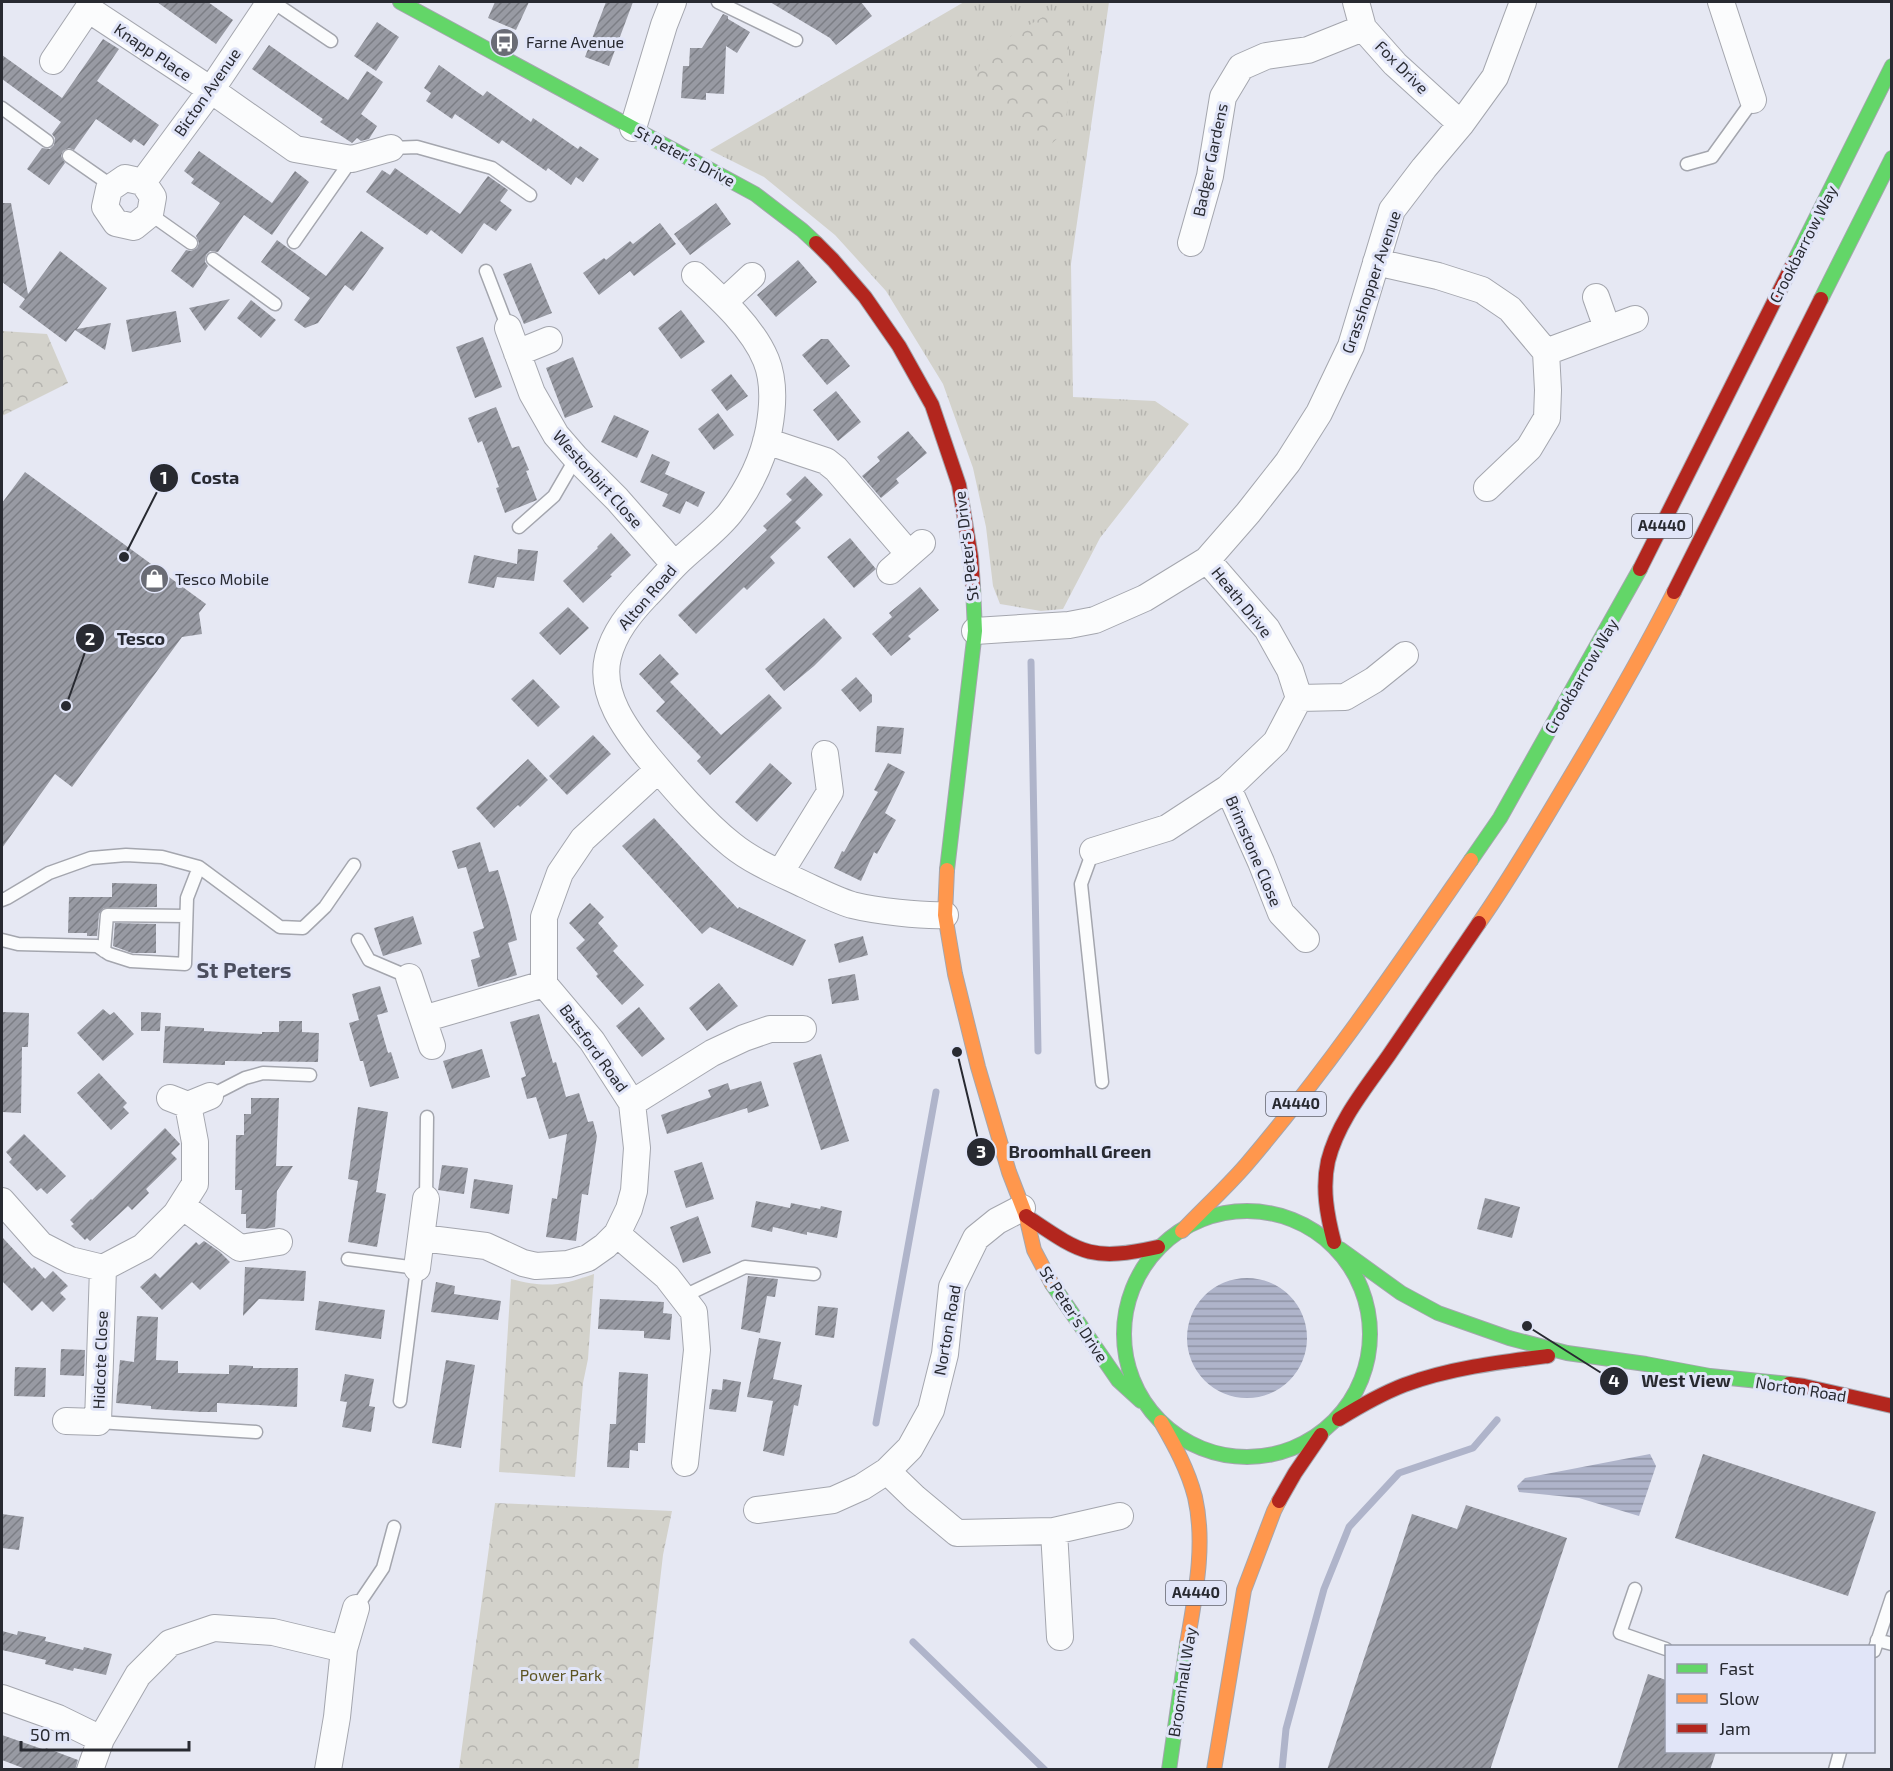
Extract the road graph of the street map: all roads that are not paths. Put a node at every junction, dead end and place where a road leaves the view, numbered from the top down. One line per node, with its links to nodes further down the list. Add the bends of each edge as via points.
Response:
1 (269, 2): 10 (lane); 13 (street, Bicton Avenue)
2 (400, 2): 17 (main road, St Peter's Drive)
3 (673, 2): 17 (street)
4 (718, 2): 9 (lane)
5 (1356, 2): 8 (street, Fox Drive)
6 (1522, 2): 16 (street, Grasshopper Avenue, via 1495,77)
7 (1720, 2): 14 (street)
8 (1364, 28): 16 (street, Fox Drive, via 1395,64); 30 (street, Badger Gardens, via 1308,50 1266,56 1241,67 1223,97 1210,176)
9 (796, 40)
10 (331, 41)
11 (53, 61): 13 (street, Knapp Place, via 88,9)
12 (1892, 66): 83 (main road, Crookbarrow Way / A4440, via 1629,590 1500,818 1370,1008 1304,1094 1244,1167)
13 (211, 90): 22 (street, via 295,149); 24 (street, Bicton Avenue)
14 (1753, 100): 23 (lane, via 1712,157)
15 (2, 108): 18 (lane)
16 (1461, 124): 32 (street, Grasshopper Avenue, via 1392,210)
17 (633, 128): 52 (main road, St Peter's Drive, via 755,194 802,230 865,297 899,346 932,405 959,485 971,557)
18 (47, 141)
19 (391, 148): 22 (street); 26 (lane, via 417,147 492,168)
20 (69, 156): 25 (lane)
21 (1892, 158): 87 (main road, A4440, via 1651,637 1501,891 1335,1137 1325,1176 1326,1210)
22 (352, 159): 28 (lane)
23 (1687, 164)
24 (143, 182): 25 (street, via 125,178); 27 (street, via 153,197)
25 (112, 186): 27 (street, via 105,207 116,223 134,226)
26 (530, 195)
27 (150, 214): 29 (lane)
28 (294, 242)
29 (191, 243)
30 (1191, 243)
31 (213, 259): 38 (lane)
32 (1376, 262): 43 (street, via 1482,290 1510,309); 49 (street, Grasshopper Avenue, via 1351,346 1318,413 1288,462)
33 (486, 271): 40 (lane)
34 (695, 275): 37 (street, Alton Road)
35 (752, 276): 37 (street)
36 (1596, 297): 41 (street)
37 (724, 302): 45 (street, Alton Road, via 757,342 767,362 772,409)
38 (275, 304)
39 (1635, 319): 41 (street)
40 (508, 328): 44 (street, Westonbirt Close)
41 (1607, 328): 43 (street)
42 (549, 340): 44 (street)
43 (1546, 352): 47 (street, via 1547,418 1529,448)
44 (517, 353): 46 (street, Westonbirt Close, via 545,417)
45 (766, 441): 50 (street, Alton Road, via 752,480 729,514); 51 (street, via 826,461 916,548)
46 (576, 458): 48 (lane, via 554,496); 50 (street, Westonbirt Close)
47 (1487, 488)
48 (519, 527)
49 (1207, 560): 52 (street, Grasshopper Avenue, via 1145,598 1095,620); 54 (street, Heath Drive, via 1267,629 1290,670)
50 (675, 565): 56 (street, Alton Road, via 631,612 616,634 607,659 608,686 615,710)
51 (890, 571)
52 (975, 632): 64 (main road, St Peter's Drive, via 948,852)
53 (1405, 655): 54 (street, via 1345,697)
54 (1299, 698): 57 (street, via 1276,742)
55 (825, 754): 61 (street, via 830,792)
56 (658, 770): 61 (street, Alton Road, via 714,830 748,856); 70 (street, via 582,839 560,873 543,917)
57 (1228, 789): 58 (street, via 1167,828); 65 (street, Brimstone Close, via 1281,913)
58 (1093, 850): 75 (lane, via 1082,884)
59 (354, 865): 60 (lane, via 324,907 303,928 280,927)
60 (199, 867): 62 (lane, via 162,857 91,858 49,873); 63 (lane, via 187,898)
61 (780, 873): 64 (street, Alton Road, via 851,904)
62 (2, 900)
63 (186, 915): 68 (lane, via 107,915); 68 (lane, via 185,964 131,961)
64 (945, 915): 82 (main road, St Peter's Drive, via 978,1067)
65 (1306, 939)
66 (2, 940): 68 (lane, via 97,946)
67 (358, 940): 69 (lane, via 369,960)
68 (104, 951)
69 (409, 977): 71 (street)
70 (544, 984): 71 (street); 77 (street, Batsford Road, via 592,1041)
71 (423, 1019): 73 (street)
72 (803, 1029): 77 (street, via 770,1029 744,1038 712,1053)
73 (432, 1046)
74 (310, 1076): 76 (lane, via 263,1073)
75 (1102, 1082)
76 (190, 1100): 81 (street, via 195,1184)
77 (633, 1103): 84 (street, Batsford Road, via 637,1148 634,1191)
78 (427, 1117): 79 (lane)
79 (426, 1199): 85 (street)
80 (2, 1201): 90 (street, via 41,1245 70,1260)
81 (182, 1206): 86 (street, via 240,1248); 90 (street, via 143,1247)
82 (1024, 1212): 88 (main road, St Peter's Drive, via 1064,1242 1088,1252 1121,1254); 96 (main road, St Peter's Drive, via 1034,1250 1054,1288 1118,1380); 105 (street, Norton Road, via 997,1221 976,1238 952,1287 945,1354 931,1410 910,1448)
83 (1182, 1231): 87 (main road, Norton Road, via 1220,1216 1250,1212 1308,1224); 88 (main road)
84 (617, 1234): 85 (street, Batsford Road, via 588,1258 536,1266 486,1246); 93 (street, via 667,1277)
85 (422, 1238): 91 (street)
86 (279, 1242)
87 (1337, 1246): 94 (main road, Norton Road, via 1401,1293 1438,1313 1509,1338); 98 (main road, via 1354,1274 1368,1335 1364,1372 1357,1392)
88 (1158, 1248): 96 (main road, via 1143,1264 1125,1306 1122,1335 1126,1364)
89 (348, 1259): 91 (lane)
90 (102, 1268): 100 (street, Hidcote Close)
91 (417, 1268): 95 (lane)
92 (814, 1274): 93 (lane, via 745,1267)
93 (682, 1297): 104 (street, via 694,1312 697,1350)
94 (1568, 1353): 97 (main road, Norton Road, via 1710,1376 1804,1386); 98 (main road, Norton Road, via 1477,1364 1432,1376 1385,1394)
95 (400, 1401)
96 (1141, 1401): 101 (main road, St Peter's Drive)
97 (1892, 1406)
98 (1339, 1419): 103 (main road)
99 (66, 1421): 100 (street, Hidcote Close)
100 (98, 1422): 102 (lane)
101 (1161, 1422): 103 (main road, via 1209,1448 1252,1456 1280,1453); 123 (main road, Broomhall Way / A4440, via 1180,1455 1195,1498 1199,1536 1198,1582)
102 (256, 1432)
103 (1321, 1435): 124 (main road, A4440, via 1274,1511 1244,1590)
104 (685, 1463)
105 (887, 1471): 106 (street, Norton Road, via 833,1500); 109 (street, via 957,1533)
106 (757, 1510)
107 (1120, 1516): 109 (street)
108 (394, 1527): 112 (lane, via 383,1568)
109 (1054, 1531): 113 (street)
110 (1635, 1589): 117 (lane, via 1620,1633)
111 (1892, 1597): 115 (lane)
112 (356, 1608): 116 (street)
113 (1060, 1637)
114 (1892, 1644): 115 (lane)
115 (1875, 1645)
116 (344, 1648): 119 (street, via 273,1632 214,1628 170,1643 138,1675); 122 (street)
117 (1665, 1648)
118 (2, 1698): 119 (street)
119 (101, 1739): 121 (street)
120 (1840, 1753): 125 (lane)
121 (90, 1770)
122 (328, 1770)
123 (1169, 1770)
124 (1214, 1770)
125 (1834, 1770)

